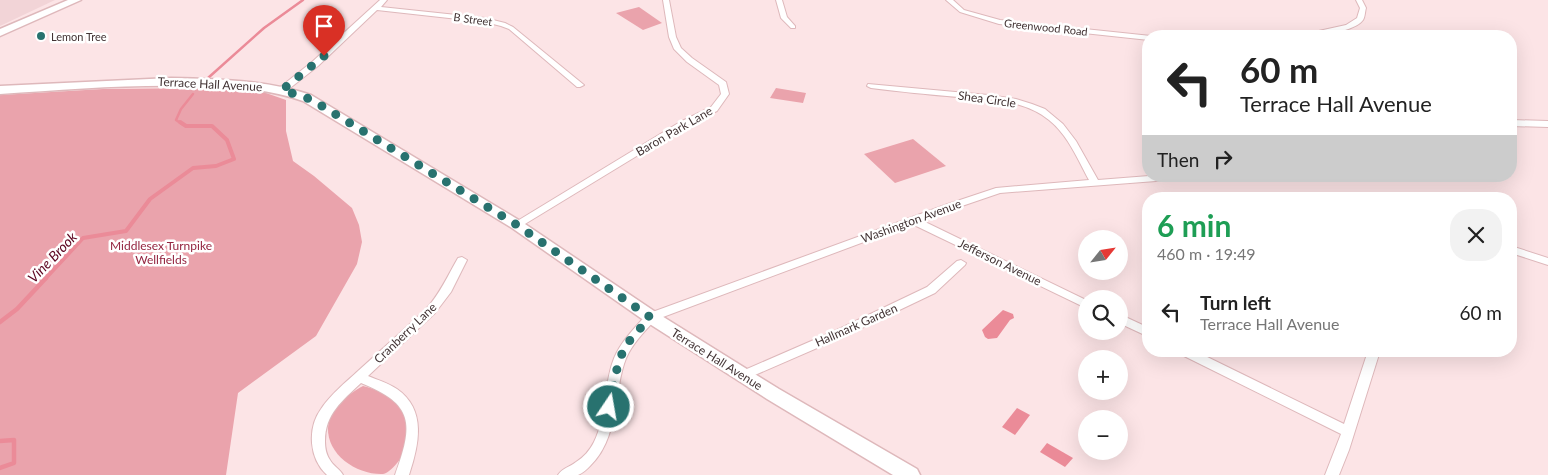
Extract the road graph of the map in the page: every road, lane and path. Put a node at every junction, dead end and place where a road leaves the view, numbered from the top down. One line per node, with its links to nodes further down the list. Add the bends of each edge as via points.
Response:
1 (76, 0): 10 (main road)
2 (384, 0): 7 (street)
3 (666, 0): 21 (street, Baron Park Lane, via 677,47 723,84 725,94 722,100 714,109)
4 (779, 0): 8 (street, via 784,18)
5 (949, 0): 11 (street, Greenwood Road, via 962,11 999,22)
6 (1359, 0): 9 (street, via 1363,8 1360,19 1348,27)
7 (376, 8): 12 (street, B Street, via 503,24); 15 (street)
8 (793, 27)
9 (1335, 30)
10 (0, 33)
11 (1142, 37)
12 (580, 85)
13 (871, 86): 19 (street, Shea Circle, via 1013,101 1037,109 1054,120 1073,143)
14 (0, 90): 15 (main road, Terrace Hall Avenue, via 151,81)
15 (282, 90): 21 (main road, Terrace Hall Avenue, via 322,106)
16 (1517, 123): 17 (street)
17 (1548, 124)
18 (1142, 179): 19 (street, Washington Avenue)
19 (1095, 182): 20 (street, Washington Avenue, via 999,190)
20 (913, 220): 26 (street, Jefferson Avenue); 27 (street, Washington Avenue)
21 (517, 225): 27 (main road, Terrace Hall Avenue)
22 (1517, 251): 24 (street)
23 (462, 260): 33 (street, Cranberry Lane, via 447,289 431,310)
24 (1548, 262)
25 (961, 263): 32 (street, Hallmark Garden, via 931,290)
26 (1078, 300)
27 (650, 317): 32 (main road, Terrace Hall Avenue); 37 (street, via 625,346 599,447 589,459)
28 (1128, 322): 29 (street)
29 (1142, 330)
30 (1196, 357): 34 (street)
31 (1372, 357): 34 (street)
32 (744, 375): 38 (main road, Terrace Hall Avenue)
33 (359, 377): 35 (street, Cranberry Lane, via 325,413 319,428 319,449 325,464); 36 (street, via 394,394 408,408 413,439)
34 (1348, 432): 39 (street)
35 (336, 475)
36 (402, 475)
37 (565, 475)
38 (910, 475)
39 (1332, 475)

